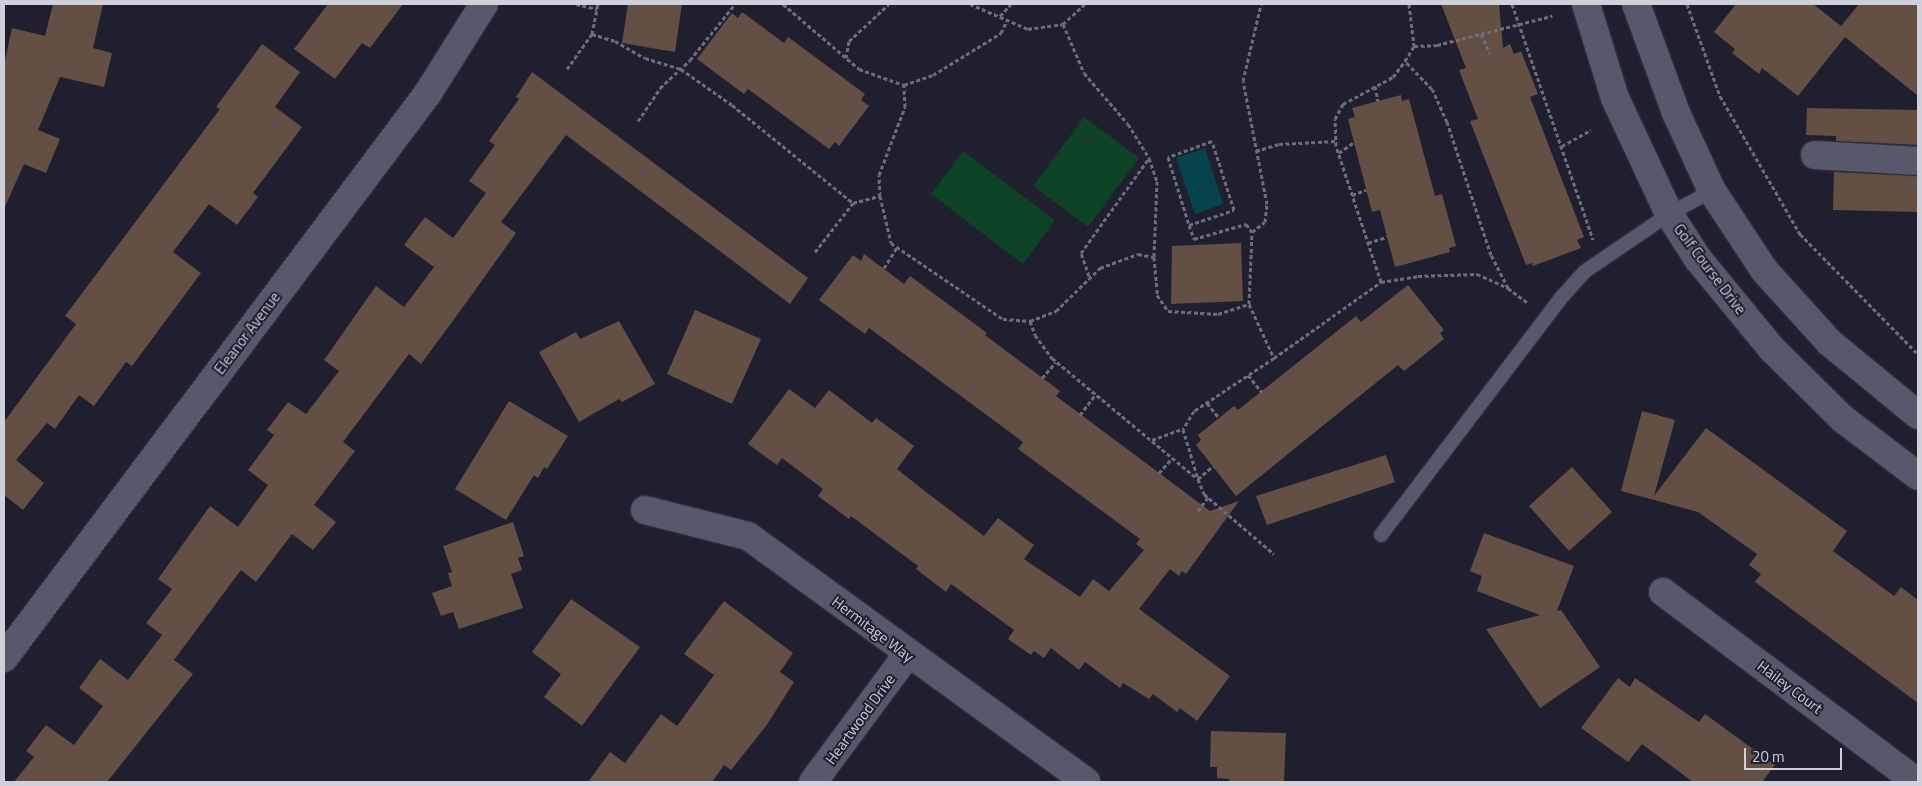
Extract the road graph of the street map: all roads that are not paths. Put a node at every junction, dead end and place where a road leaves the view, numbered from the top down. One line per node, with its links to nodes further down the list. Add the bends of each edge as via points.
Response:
1 (484, 4): 14 (street, Eleanor Avenue, via 428,93)
2 (1586, 4): 7 (street, Golf Course Drive, via 1615,98)
3 (1636, 4): 6 (street, via 1676,114)
4 (1815, 155): 5 (street)
5 (1918, 161)
6 (1712, 191): 7 (lane); 8 (street, via 1764,270 1829,342)
7 (1669, 214): 9 (street, Golf Course Drive, via 1717,284 1772,349 1843,419); 11 (lane, via 1584,272 1560,299)
8 (1918, 415)
9 (1918, 476)
10 (645, 510): 13 (street, Hermitage Way, via 748,536)
11 (1381, 535)
12 (1663, 592): 17 (street, Hailey Court)
13 (907, 655): 15 (street, Heartwood Drive); 16 (street, Hermitage Way)
14 (4, 658)
15 (813, 782)
16 (1086, 782)
17 (1917, 782)

